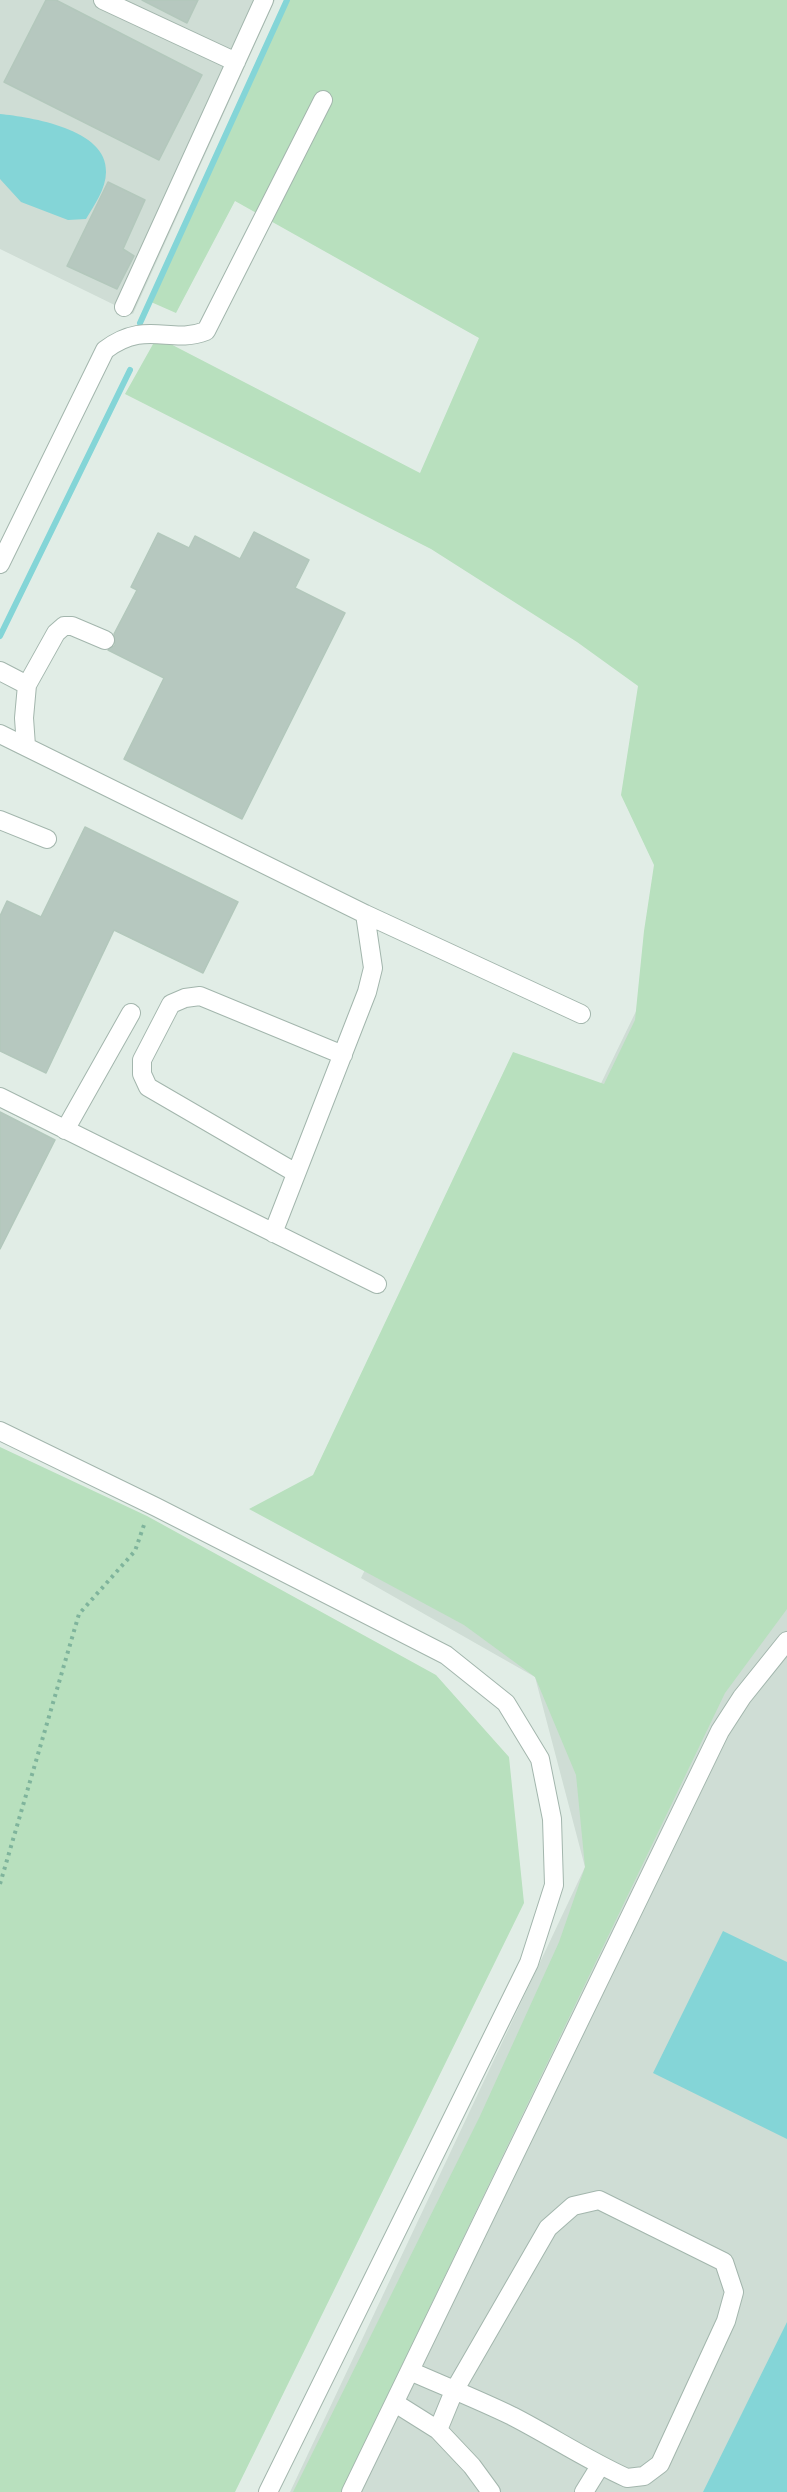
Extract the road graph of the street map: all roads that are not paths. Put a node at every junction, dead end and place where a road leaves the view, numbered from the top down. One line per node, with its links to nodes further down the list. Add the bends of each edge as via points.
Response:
1 (103, 0): 3 (street)
2 (264, 0): 3 (street)
3 (236, 62): 5 (street)
4 (323, 100): 6 (street, via 206,331 122,338 105,350)
5 (124, 307)
6 (0, 564)
7 (105, 640): 9 (street, via 64,626 56,633)
8 (0, 671): 9 (street)
9 (27, 685): 11 (street)
10 (0, 734): 11 (street)
11 (26, 746): 14 (street)
12 (0, 820): 13 (street)
13 (47, 839)
14 (365, 914): 16 (street); 17 (street, via 373,968)
15 (131, 1013): 19 (street)
16 (581, 1014)
17 (343, 1055): 20 (street); 20 (street, via 200,996 171,1004 142,1060 142,1074 148,1087)
18 (0, 1097): 19 (street)
19 (65, 1130): 21 (street)
20 (296, 1173): 21 (street)
21 (273, 1233): 22 (street)
22 (377, 1284)
23 (0, 1431): 30 (street, via 446,1655 506,1703 540,1759 552,1819 554,1885 529,1964)
24 (787, 1641): 25 (street, via 720,1731)
25 (410, 2371): 26 (street); 27 (street)
26 (454, 2391): 28 (street); 29 (street, via 513,2417); 29 (street, via 548,2228 573,2206 599,2200 724,2262 734,2292 726,2321 660,2464 644,2476 627,2478)
27 (395, 2403): 28 (street); 31 (street)
28 (438, 2430): 32 (street)
29 (600, 2466): 33 (street)
30 (268, 2492)
31 (351, 2492)
32 (490, 2492)
33 (584, 2492)

